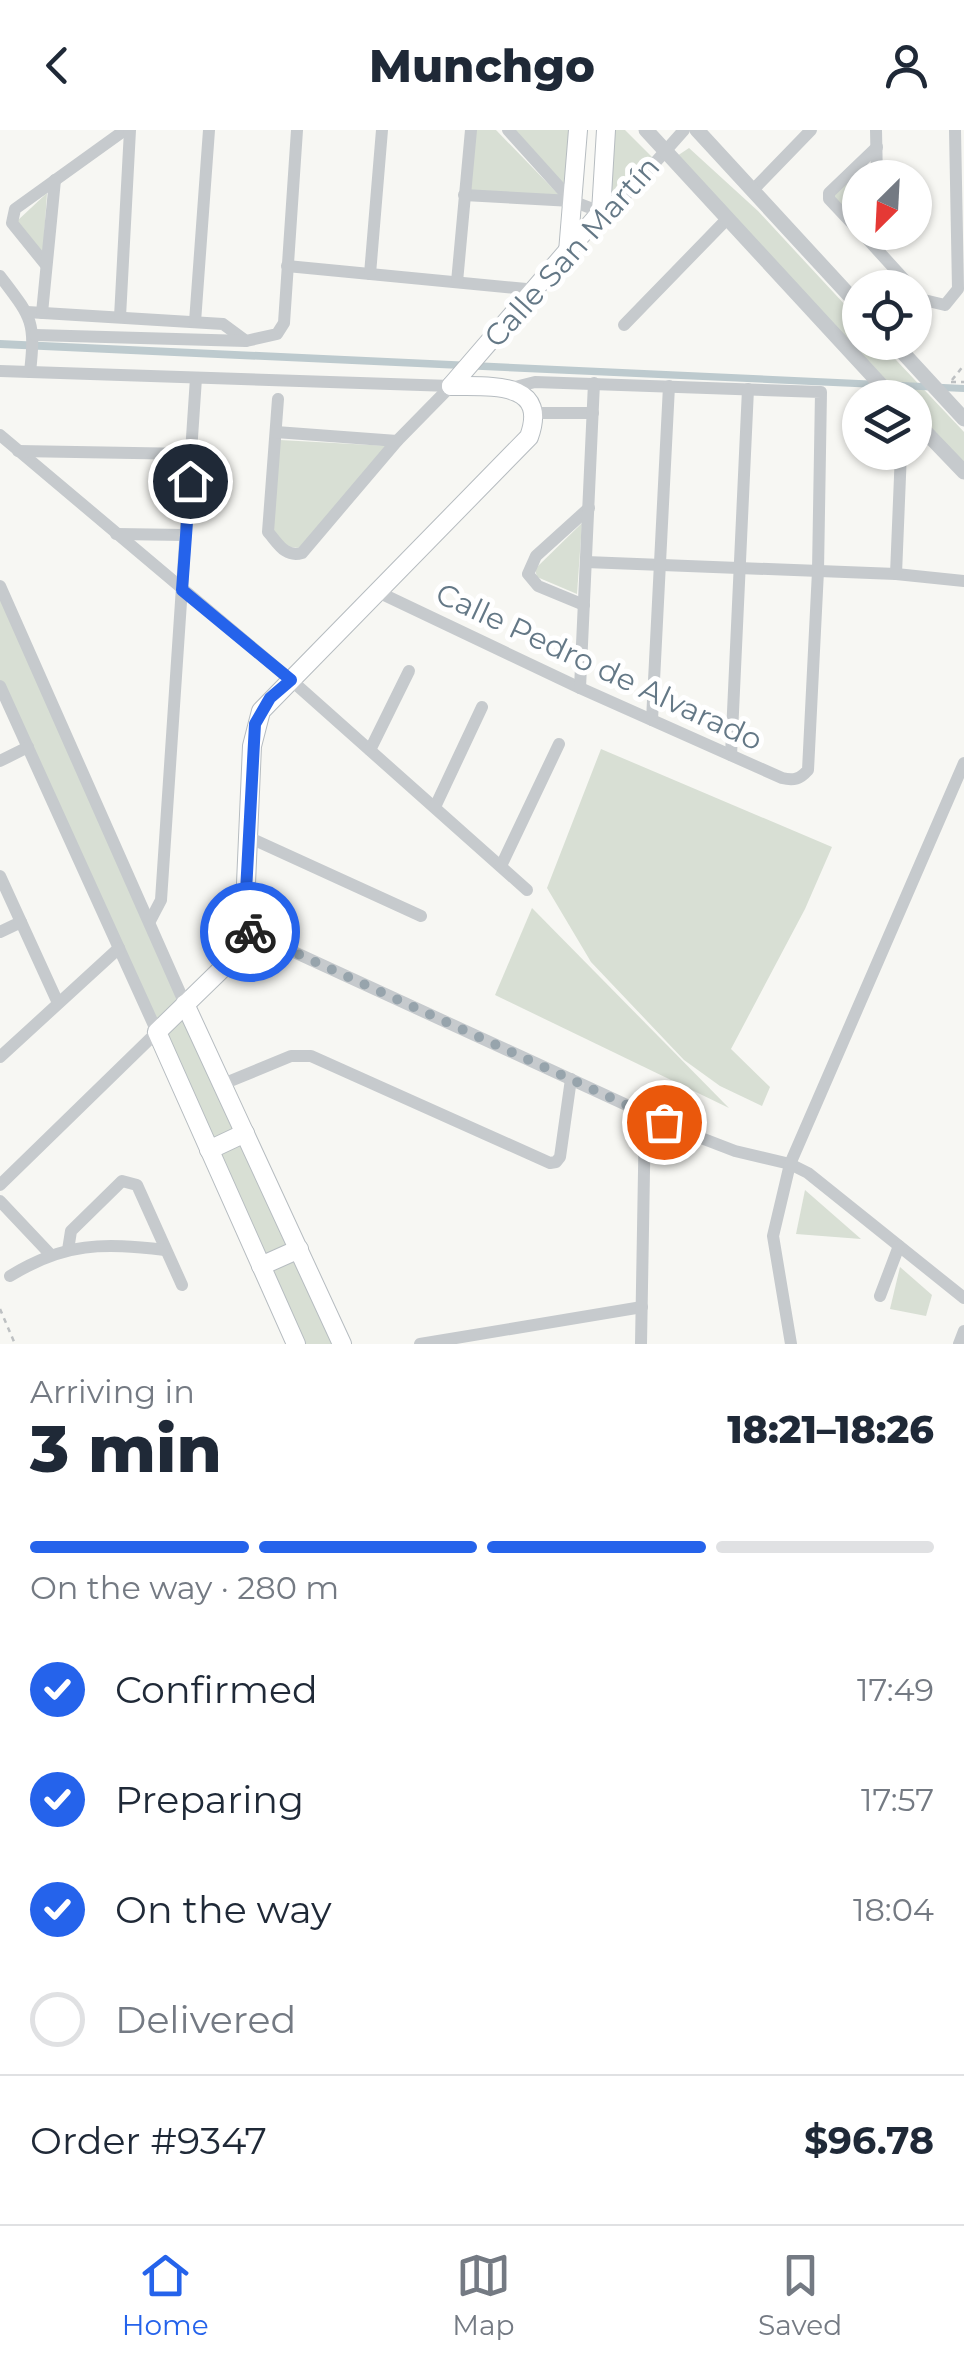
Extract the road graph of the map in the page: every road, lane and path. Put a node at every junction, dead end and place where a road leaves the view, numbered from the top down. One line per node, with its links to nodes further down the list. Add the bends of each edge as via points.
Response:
1 (128, 130): 19 (street); 40 (street)
2 (208, 130): 41 (street)
3 (297, 130): 30 (street)
4 (382, 130): 32 (street)
5 (471, 130): 22 (street)
6 (508, 130): 23 (street)
7 (578, 130): 23 (main road)
8 (606, 130): 24 (main road)
9 (646, 130): 16 (street)
10 (684, 130): 16 (street, Calle San Martín)
11 (698, 130): 21 (street)
12 (811, 130): 21 (street)
13 (876, 130): 15 (street)
14 (955, 130): 37 (street, via 958,290 946,305)
15 (877, 147): 17 (street); 18 (street)
16 (664, 150): 24 (street, Calle San Martín, via 622,200); 26 (street)
17 (863, 160)
18 (877, 160)
19 (55, 180): 29 (street); 29 (street, via 12,216)
20 (842, 181): 25 (street, via 829,199)
21 (752, 191): 35 (street)
22 (464, 195): 23 (street); 34 (street)
23 (572, 202): 24 (street); 27 (main road)
24 (600, 212): 27 (main road, Calle San Martín)
25 (842, 213)
26 (728, 218): 42 (street); 51 (street)
27 (568, 252): 36 (main road, Calle San Martín)
28 (878, 252): 31 (street)
29 (46, 265): 39 (street)
30 (287, 266): 32 (street); 43 (street, via 284,322 268,339)
31 (896, 270)
32 (370, 274): 34 (street)
33 (0, 276): 38 (street)
34 (457, 282): 36 (street)
35 (842, 288)
36 (537, 290): 50 (main road, Calle San Martín)
37 (932, 302)
38 (27, 312): 39 (street); 44 (street)
39 (42, 313): 40 (street)
40 (120, 318): 41 (street)
41 (195, 322): 43 (street, via 223,324)
42 (624, 325)
43 (246, 341): 44 (street)
44 (34, 343): 48 (street)
45 (910, 360): 54 (street)
46 (964, 365): 54 (path)
47 (0, 372): 48 (street)
48 (30, 372): 49 (street)
49 (196, 378): 50 (street); 66 (street)
50 (456, 380): 55 (main road); 64 (street)
51 (878, 380)
52 (594, 384): 53 (street); 55 (street); 59 (street)
53 (669, 386): 56 (street); 73 (street)
54 (945, 387): 60 (street)
55 (511, 388): 58 (main road)
56 (748, 390): 74 (street); 75 (street, via 821,392)
57 (278, 400): 61 (street)
58 (532, 413): 59 (street); 80 (main road, via 529,437)
59 (593, 413): 69 (street)
60 (962, 414)
61 (276, 432): 64 (street); 64 (street, via 268,532 294,555)
62 (0, 435): 65 (street)
63 (932, 439): 68 (street)
64 (398, 441)
65 (18, 451): 66 (street); 70 (street)
66 (191, 454): 71 (street)
67 (900, 470): 76 (street)
68 (964, 472)
69 (588, 508): 72 (street); 81 (street, via 536,556 528,574 538,586)
70 (116, 534): 71 (street); 79 (street)
71 (186, 535): 79 (street)
72 (586, 562): 73 (street); 81 (street)
73 (662, 565): 74 (street); 87 (street)
74 (741, 568): 75 (street); 91 (street)
75 (818, 571): 76 (street); 91 (street, Calle Pedro de Alvarado, via 808,770 792,780)
76 (896, 574): 77 (street)
77 (964, 580)
78 (0, 586): 100 (street)
79 (182, 590): 83 (street); 100 (street, via 161,900)
80 (378, 592): 83 (main road); 85 (street, Calle Pedro de Alvarado)
81 (584, 605): 85 (street)
82 (409, 671): 90 (street)
83 (291, 680): 90 (street); 95 (main road, via 255,724)
84 (0, 686): 89 (street)
85 (580, 688): 87 (street, Calle Pedro de Alvarado)
86 (482, 707): 94 (street)
87 (652, 720): 91 (street, Calle Pedro de Alvarado)
88 (559, 744): 96 (street)
89 (28, 747): 92 (street); 104 (street)
90 (370, 750): 94 (street)
91 (730, 756)
92 (0, 761)
93 (964, 763): 114 (street)
94 (435, 807): 96 (street)
95 (248, 836): 99 (street); 102 (main road)
96 (500, 866): 98 (street)
97 (0, 876): 101 (street)
98 (527, 890)
99 (421, 916)
100 (150, 921): 106 (street)
101 (21, 922): 103 (street); 105 (street)
102 (244, 929): 106 (main road, via 231,960); 109 (street)
103 (0, 932)
104 (119, 948): 105 (street); 107 (street)
105 (58, 1003): 108 (street)
106 (186, 1004): 107 (main road); 110 (main road)
107 (157, 1032): 113 (main road); 115 (street)
108 (0, 1057)
109 (570, 1079): 110 (street, via 560,1157 550,1163 311,1056 291,1056); 111 (street)
110 (223, 1084): 112 (main road)
111 (645, 1114): 114 (street, via 735,1151); 127 (street)
112 (246, 1133): 113 (main road); 118 (main road)
113 (210, 1150): 122 (main road)
114 (790, 1164): 117 (street); 135 (street, via 773,1236)
115 (0, 1186)
116 (0, 1201): 121 (street)
117 (899, 1246): 125 (street); 126 (street)
118 (299, 1249): 122 (main road); 132 (main road)
119 (68, 1250): 120 (street); 120 (street, via 70,1230 130,1180); 121 (street)
120 (165, 1250): 124 (street)
121 (50, 1254): 123 (street)
122 (261, 1266): 131 (main road)
123 (10, 1276)
124 (182, 1286)
125 (880, 1296)
126 (964, 1298)
127 (642, 1307): 133 (street); 134 (street)
128 (0, 1309): 130 (path)
129 (964, 1331): 136 (street)
130 (15, 1344)
131 (296, 1344)
132 (342, 1344)
133 (420, 1344)
134 (641, 1344)
135 (791, 1344)
136 (959, 1344)

